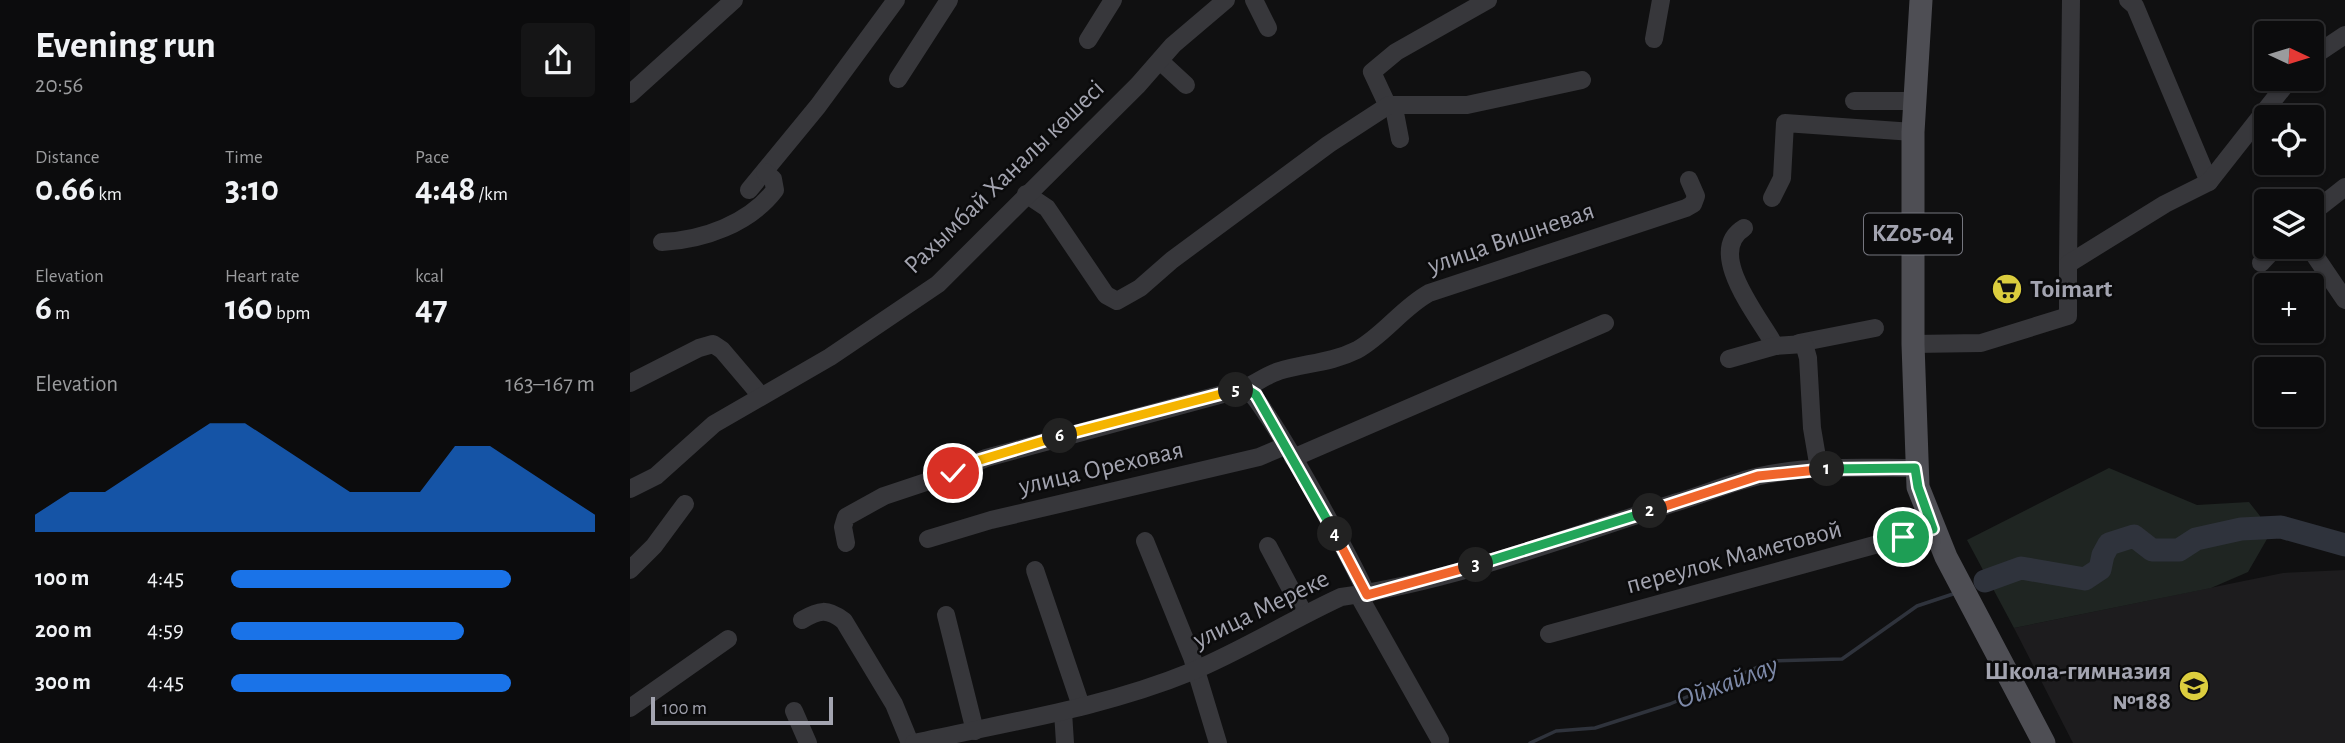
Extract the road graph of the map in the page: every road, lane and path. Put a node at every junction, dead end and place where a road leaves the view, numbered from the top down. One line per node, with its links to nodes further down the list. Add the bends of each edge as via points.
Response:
1 (734, 0): 22 (street)
2 (896, 0): 28 (street)
3 (949, 0): 18 (street)
4 (1113, 0): 15 (street)
5 (1226, 0): 17 (street, Рахымбай Ханалы көшесі)
6 (1254, 0): 12 (street)
7 (1488, 0): 25 (street, via 1376,66 1373,77)
8 (1661, 0): 14 (street)
9 (1921, 0): 24 (main road, KZ05-04)
10 (2071, 0): 41 (street)
11 (2128, 0): 30 (street, via 2135,6)
12 (1268, 28)
13 (2345, 35): 16 (street)
14 (1654, 39)
15 (1088, 40)
16 (2324, 49)
17 (1160, 61): 20 (street); 33 (street, Рахымбай Ханалы көшесі)
18 (898, 79)
19 (1582, 80): 25 (street, via 1467,104)
20 (1186, 85)
21 (2281, 91): 30 (street)
22 (630, 94)
23 (1854, 101): 24 (street)
24 (1915, 101): 26 (main road, KZ05-04)
25 (1389, 105): 27 (street); 33 (street, via 1329,144 1117,302 1106,295 1047,208)
26 (1913, 132): 34 (street, via 1784,114 1782,178); 46 (main road, KZ05-04)
27 (1400, 139)
28 (765, 172): 32 (street); 37 (street, via 773,179 775,190 765,204 709,234)
29 (1689, 180): 50 (street, улица Вишневая, via 1696,196 1686,208 1429,293 1357,350 1321,365 1280,371)
30 (2209, 182): 41 (street)
31 (2345, 187): 35 (street)
32 (749, 190)
33 (1026, 194): 51 (street, Рахымбай Ханалы көшесі, via 938,284 830,357)
34 (1772, 198)
35 (2324, 204)
36 (1744, 228): 47 (street, via 1729,245 1731,272)
37 (662, 242)
38 (2265, 259): 40 (street)
39 (2317, 259): 42 (street)
40 (2261, 263)
41 (2068, 264): 46 (street, via 2068,316 1981,343)
42 (2345, 300)
43 (1605, 323): 52 (street, улица Ореховая)
44 (1875, 328): 45 (street)
45 (1806, 344): 47 (street); 54 (street)
46 (1913, 344): 53 (main road, KZ05-04)
47 (1775, 346): 48 (street)
48 (1728, 359)
49 (630, 383): 51 (street, via 713,344)
50 (1245, 388): 52 (street, via 1256,395); 60 (street, улица Вишневая, via 986,458 884,496 846,517 842,527)
51 (761, 396): 55 (street, Рахымбай Ханалы көшесі, via 714,424 656,476)
52 (1289, 452): 58 (street, улица Ореховая, via 991,520); 64 (street)
53 (1915, 468): 54 (street, улица Мереке); 57 (main road, KZ05-04)
54 (1819, 469): 64 (street, улица Мереке, via 1758,476 1563,539)
55 (630, 489)
56 (685, 504): 62 (street)
57 (1933, 529): 68 (street, переулок Маметовой); 81 (main road, KZ05-04)
58 (928, 539)
59 (1145, 541): 70 (street)
60 (846, 544)
61 (1268, 546): 65 (street)
62 (630, 570)
63 (1035, 570): 72 (street)
64 (1363, 596): 65 (street, улица Мереке, via 1341,597); 76 (street)
65 (1304, 614): 70 (street, улица Мереке)
66 (946, 615): 74 (street)
67 (802, 620): 78 (street, via 831,611 844,621)
68 (1549, 634)
69 (728, 639): 71 (street)
70 (1194, 670): 72 (street, улица Мереке); 80 (street)
71 (630, 708)
72 (1072, 709): 74 (street, улица Мереке); 79 (street)
73 (794, 711): 77 (street)
74 (975, 731): 75 (street, улица Мереке)
75 (947, 740): 78 (street, улица Мереке)
76 (1440, 740)
77 (808, 743)
78 (912, 743)
79 (1065, 743)
80 (1218, 743)
81 (2044, 743)

